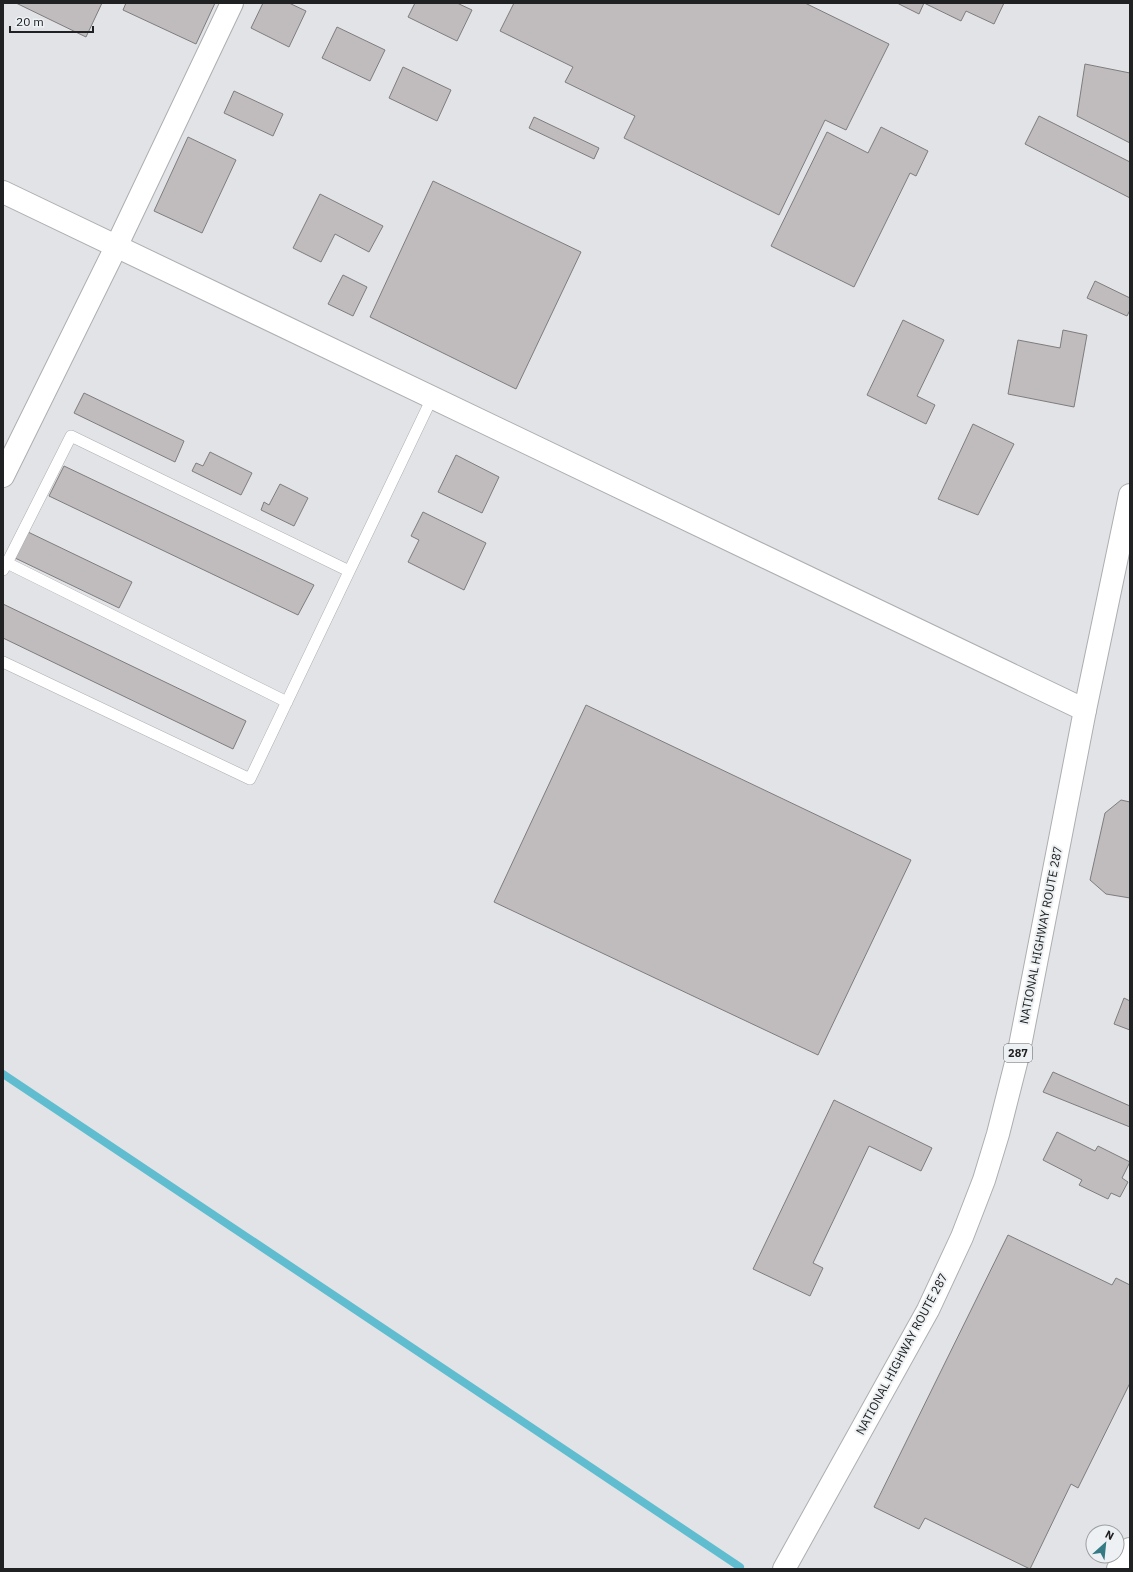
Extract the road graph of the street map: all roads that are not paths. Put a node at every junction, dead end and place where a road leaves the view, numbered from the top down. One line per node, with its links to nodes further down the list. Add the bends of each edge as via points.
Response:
1 (232, 3): 3 (main road)
2 (3, 192): 3 (main road)
3 (116, 247): 4 (main road); 5 (main road)
4 (432, 398): 8 (lane); 11 (main road)
5 (3, 476)
6 (1130, 495): 11 (main road, NATIONAL HIGHWAY ROUTE 287 / 287)
7 (5, 567): 8 (lane, via 71,436); 10 (lane)
8 (349, 571): 10 (lane)
9 (3, 662): 10 (lane, via 250,778)
10 (287, 702)
11 (1085, 710): 13 (main road, NATIONAL HIGHWAY ROUTE 287 / 287, via 1018,1051 984,1180 962,1237 928,1310)
12 (1130, 1549): 14 (main road)
13 (784, 1569)
14 (1118, 1569)

